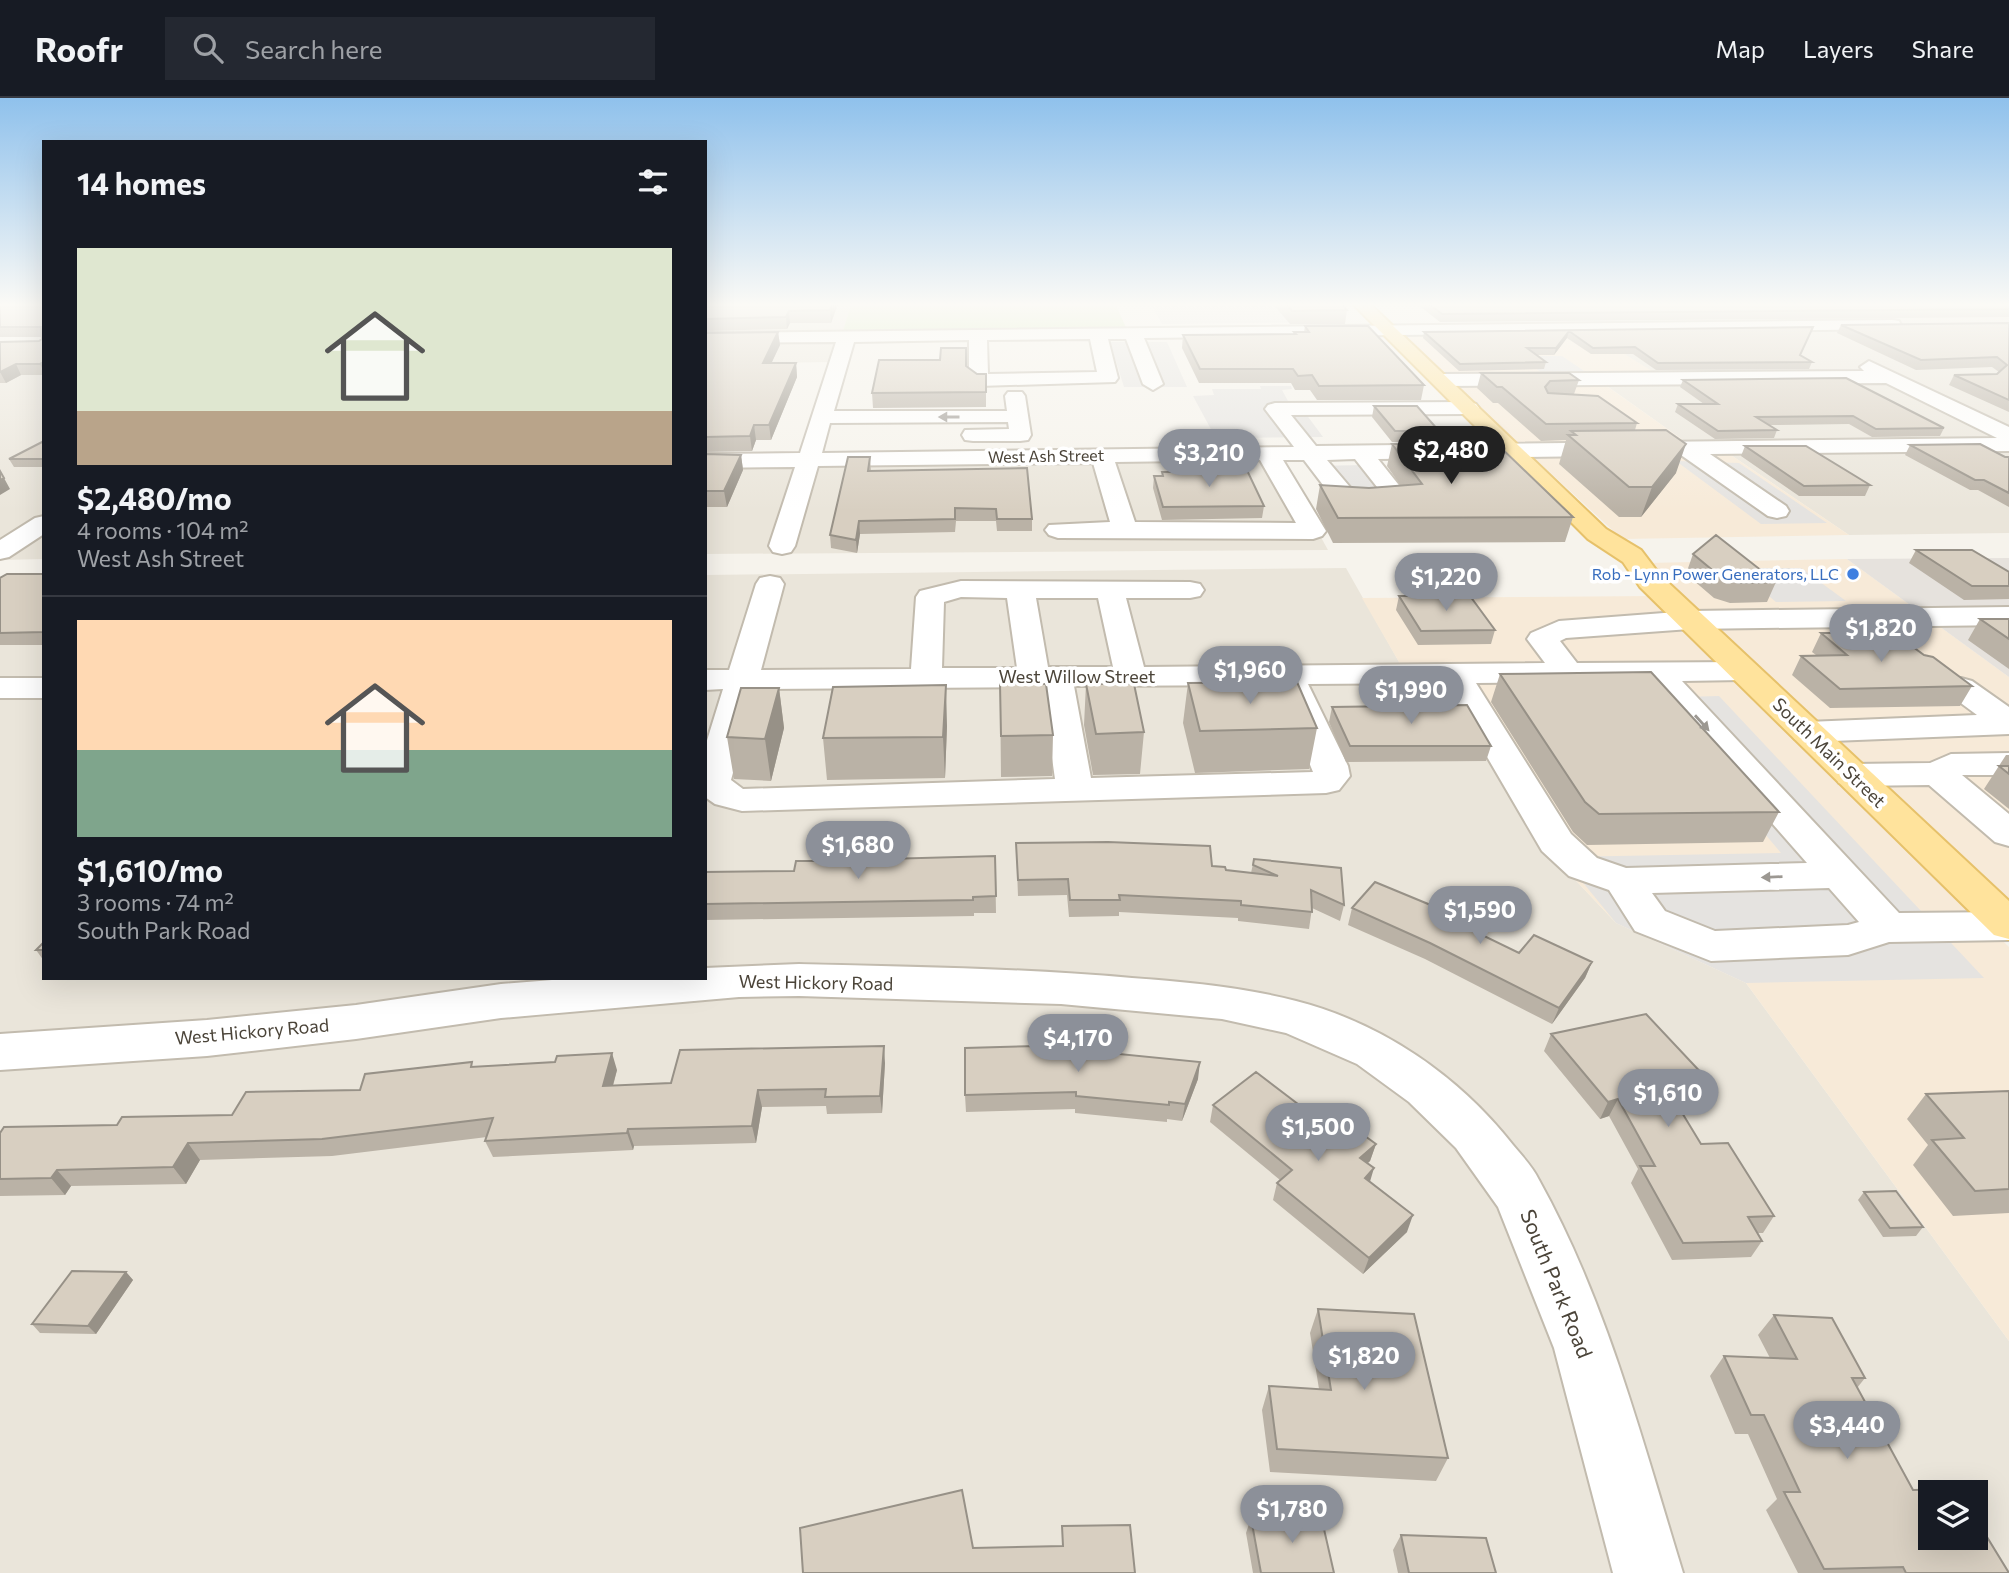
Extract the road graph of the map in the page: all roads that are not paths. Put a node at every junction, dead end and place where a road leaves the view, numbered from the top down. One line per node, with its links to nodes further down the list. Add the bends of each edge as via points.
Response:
1 (835, 374): 14 (street)
2 (979, 374): 3 (street, via 979,380 1108,379)
3 (1107, 374)
4 (1150, 374): 12 (street)
5 (1433, 374): 11 (main road, South Main Street)
6 (1620, 374): 10 (street)
7 (1883, 374): 8 (street)
8 (1891, 378): 9 (street); 10 (street); 17 (street)
9 (1931, 378)
10 (1628, 379): 11 (street)
11 (1440, 380): 13 (main road, South Main Street)
12 (1153, 384)
13 (1475, 407): 21 (main road, South Main Street); 23 (street, via 1430,414 1443,430 1400,436); 24 (street, via 1281,418)
14 (819, 426): 15 (street); 27 (street)
15 (1019, 426): 26 (street, West Ash Street); 27 (street, West Ash Street)
16 (1630, 426): 19 (street)
17 (2009, 435)
18 (2009, 444): 20 (street, West Ash Street)
19 (1662, 448): 20 (street, West Ash Street); 21 (street, West Ash Street)
20 (1686, 448): 29 (street)
21 (1513, 451): 23 (street, West Ash Street); 41 (main road, South Main Street, via 1597,534 1605,556 1650,581)
22 (1362, 452): 23 (street, West Ash Street); 24 (street, West Ash Street); 24 (street, via 1398,499 1348,501)
23 (1414, 452)
24 (1312, 453): 25 (street, West Ash Street)
25 (1268, 454): 26 (street, West Ash Street); 32 (street, via 1313,531)
26 (1102, 456): 32 (street)
27 (808, 460): 28 (street, West Ash Street); 33 (street)
28 (707, 461)
29 (1777, 512)
30 (42, 524): 34 (street)
31 (1058, 530): 32 (street)
32 (1125, 530)
33 (782, 546)
34 (0, 551)
35 (770, 584): 51 (street)
36 (1020, 589): 37 (street); 47 (street); 50 (street, via 961,589 930,597)
37 (1110, 589): 38 (street); 48 (street)
38 (1190, 590)
39 (2009, 616): 40 (street)
40 (1864, 618): 41 (street); 42 (street)
41 (1690, 620): 43 (main road, South Main Street); 45 (street, via 1559,630 1542,639)
42 (1905, 649)
43 (1743, 671): 44 (street, West Willow Street); 56 (main road, South Main Street)
44 (1656, 672): 45 (street, West Willow Street); 62 (street, one-way to 62)
45 (1569, 673): 46 (street, West Willow Street)
46 (1455, 674): 49 (street, West Willow Street); 63 (street, via 1556,842 1583,867)
47 (1045, 676): 48 (street, West Willow Street); 50 (street, West Willow Street); 60 (street)
48 (1131, 676): 49 (street, West Willow Street)
49 (1290, 677): 60 (street, via 1329,766 1332,776 1326,782)
50 (926, 678): 51 (street, West Willow Street)
51 (723, 680): 60 (street, via 713,780 729,797)
52 (0, 688): 53 (street)
53 (42, 688)
54 (1961, 688): 55 (street)
55 (2009, 723): 56 (street)
56 (1807, 732): 59 (main road, South Main Street)
57 (2009, 764): 58 (street, via 1951,765)
58 (1938, 774): 59 (street); 61 (street)
59 (1852, 775): 64 (main road, South Main Street)
60 (1075, 790)
61 (2009, 834)
62 (1840, 875): 63 (street, one-way to 63); 65 (street)
63 (1623, 881): 65 (street, via 1650,921 1711,946 1848,940)
64 (2009, 926): 65 (street)
65 (1888, 928)
66 (1374, 1051): 67 (street, West Hickory Road, via 1296,1018 1222,1002 1061,988 799,980 645,987 207,1038); 68 (street, South Park Road, via 1426,1088 1474,1133 1518,1193 1584,1348)
67 (0, 1052)
68 (1648, 1573)

